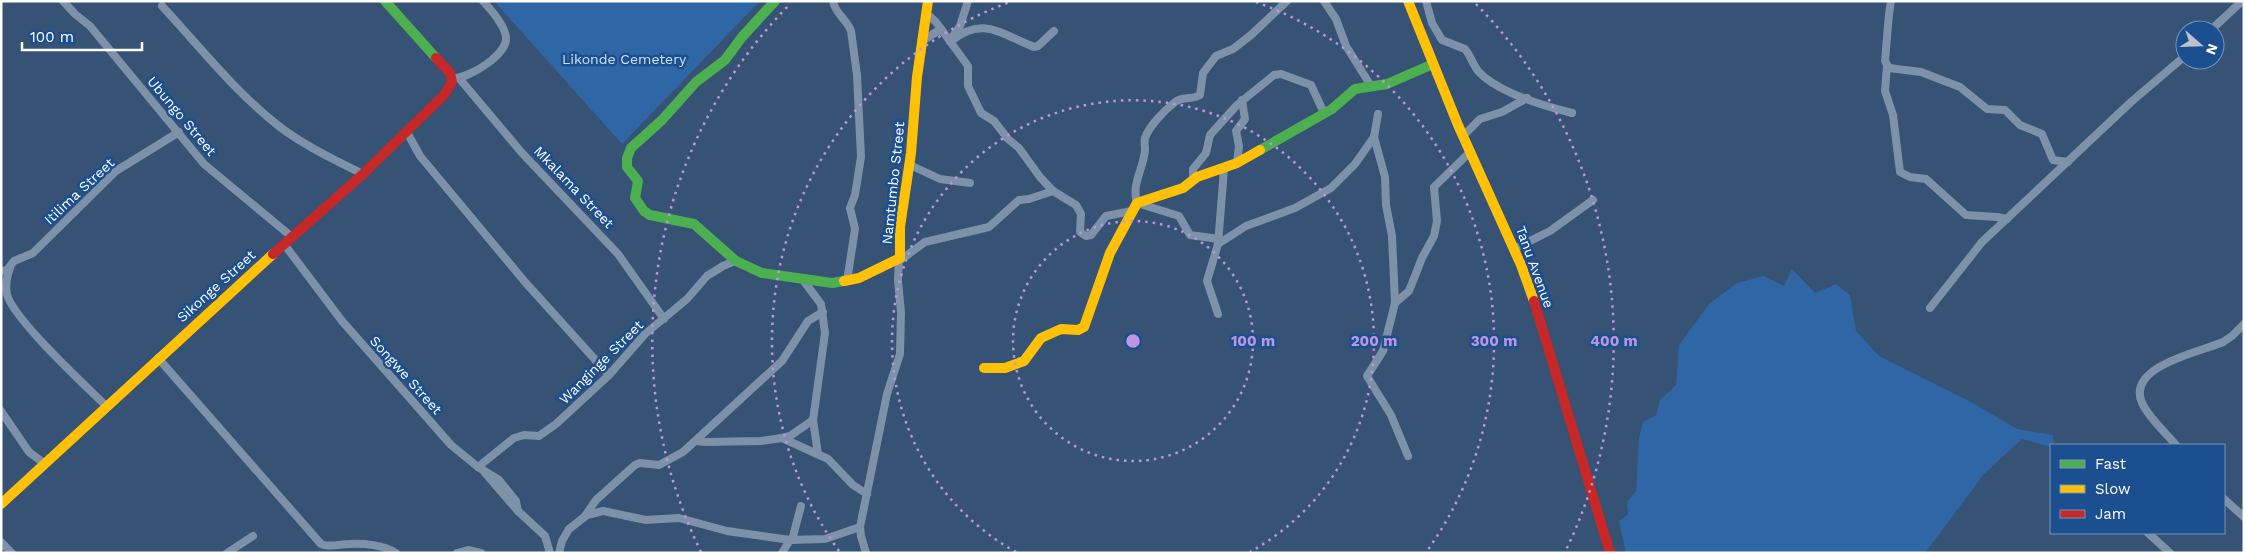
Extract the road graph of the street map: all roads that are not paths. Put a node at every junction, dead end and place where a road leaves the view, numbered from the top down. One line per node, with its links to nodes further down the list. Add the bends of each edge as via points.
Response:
1 (63, 1): 33 (street, Ubungo Street, via 90,26)
2 (385, 1): 26 (street, Mkalama Street)
3 (483, 1): 26 (street, via 504,31 505,44 480,69)
4 (775, 1): 53 (street, Namtumbo Street, via 742,37 728,58 696,82 631,148 627,162 638,182 635,198 646,213 694,224)
5 (832, 1): 57 (street, via 851,31 859,96 861,156 850,208 855,229)
6 (928, 1): 17 (street, Namtumbo Street)
7 (968, 1): 22 (street, via 960,26)
8 (1288, 1): 47 (street, via 1233,49 1214,58 1203,73 1199,96 1175,102 1151,129 1144,140 1146,148)
9 (1324, 1): 27 (street, via 1336,19 1346,46)
10 (1408, 1): 23 (street, Tanu Avenue)
11 (1426, 1): 28 (street, via 1432,23 1442,40 1465,49 1488,81)
12 (1892, 1): 25 (street, via 1888,14)
13 (2242, 1): 16 (street)
14 (162, 6): 42 (street, via 231,81 279,126)
15 (2244, 6): 16 (street)
16 (2235, 7): 18 (street)
17 (927, 14): 19 (street); 21 (street, Namtumbo Street)
18 (2221, 20)
19 (941, 28): 21 (street); 22 (street)
20 (1054, 31): 22 (street, via 1034,47 1004,34 981,29 963,32)
21 (922, 41): 40 (street, Namtumbo Street)
22 (949, 42): 45 (street, via 968,66 968,86 981,113 994,121 1020,148)
23 (1432, 64): 27 (street, via 1396,81); 35 (street, Tanu Avenue)
24 (2175, 65): 38 (street)
25 (1887, 66): 38 (street, via 1892,70 1921,72 1968,92 1987,109 2005,110 2020,126 2042,134 2053,160); 48 (street, via 1885,91 1893,115 1900,172 1926,179 1964,214)
26 (455, 78): 34 (street, Sikonge Street, via 449,89); 62 (street, Mkalama Street, via 618,254)
27 (1371, 86): 30 (street, via 1355,88)
28 (1527, 98): 31 (street); 35 (street, via 1502,112 1480,119)
29 (1242, 100): 30 (street, via 1274,75 1281,74 1311,86); 39 (street, via 1245,119 1236,131 1240,146); 43 (street, via 1210,135 1206,153 1193,169)
30 (1324, 113): 39 (street)
31 (1572, 113)
32 (1378, 114): 36 (street)
33 (180, 132): 49 (street, Ubungo Street, via 212,172); 54 (street, Itilima Street, via 116,170 33,253 14,261)
34 (407, 132): 42 (street, Sikonge Street); 66 (street, via 420,156 525,282)
35 (1463, 136): 37 (street, Tanu Avenue)
36 (1374, 137): 50 (street, via 1355,164 1331,188 1295,208 1246,226); 58 (street, via 1385,177)
37 (1470, 152): 51 (street, Tanu Avenue); 58 (street, via 1434,188 1437,221 1434,236 1409,291)
38 (2068, 162): 48 (street)
39 (1236, 163): 41 (street)
40 (910, 165): 44 (street, via 940,179); 52 (street, Namtumbo Street, via 900,227)
41 (1224, 169): 43 (street); 50 (street)
42 (363, 174): 49 (street, Sikonge Street)
43 (1193, 180): 47 (street, via 1183,188)
44 (970, 183)
45 (1053, 191): 47 (street, via 1076,205 1080,214 1080,232 1086,236 1091,235 1106,216); 52 (street, via 1019,200 984,229 925,242)
46 (1593, 200): 51 (street, via 1550,231)
47 (1134, 207): 50 (street, via 1178,216 1190,235); 65 (street, via 1110,252 1084,328 1061,329 1041,338 1024,361 1005,368)
48 (2007, 219): 59 (street, via 1982,242)
49 (288, 241): 64 (street, Sikonge Street); 76 (street, Songwe Street, via 342,321 451,445)
50 (1219, 242): 61 (street, via 1208,281)
51 (1514, 248): 97 (street, Tanu Avenue, via 1538,312)
52 (899, 260): 57 (street, Namtumbo Street); 77 (street, via 900,354 886,394)
53 (735, 261): 56 (street, Namtumbo Street, via 762,273); 62 (street, Wanginge Street, via 707,276)
54 (10, 268): 55 (street, Itilima Street); 67 (street, via 6,288 11,305 30,329)
55 (1, 271)
56 (803, 280): 57 (street, Namtumbo Street); 60 (street, via 814,293)
57 (847, 281)
58 (1395, 303): 74 (street, via 1383,351 1367,376 1391,415)
59 (1930, 308)
60 (822, 312): 69 (street, via 825,333); 71 (street, via 808,321 782,361)
61 (1218, 314)
62 (664, 319): 66 (street, Wanginge Street, via 645,334)
63 (2244, 324): 72 (street, via 2223,342 2161,366 2145,377 2141,401)
64 (158, 358): 67 (street, Sikonge Street); 90 (street, via 321,544 367,545)
65 (984, 368)
66 (609, 375): 76 (street, Wanginge Street, via 544,434 514,438)
67 (106, 406): 75 (street, Sikonge Street)
68 (1, 411): 75 (street, via 29,452)
69 (813, 420): 70 (street); 73 (street)
70 (782, 438): 71 (street); 73 (street)
71 (696, 441): 81 (street, via 659,465 640,463 635,466 596,500)
72 (2175, 444)
73 (818, 454): 77 (street)
74 (1408, 456)
75 (45, 464): 79 (street, Sikonge Street)
76 (481, 469): 93 (street, Songwe Street, via 504,485 516,501 518,511 545,536)
77 (867, 494): 83 (street)
78 (2225, 500): 82 (street)
79 (1, 504)
80 (801, 506): 86 (street)
81 (584, 517): 86 (street, via 603,511 646,520 679,518 727,531); 94 (street, via 565,534)
82 (2244, 517)
83 (860, 527): 86 (street, via 825,539); 96 (street)
84 (2149, 534): 98 (street)
85 (253, 536): 89 (street)
86 (791, 540): 95 (street)
87 (1, 542): 88 (street)
88 (12, 553)
89 (227, 553)
90 (396, 553)
91 (457, 553): 92 (street, via 468,550)
92 (480, 553)
93 (550, 553)
94 (559, 553)
95 (782, 553)
96 (866, 553)
97 (1610, 553)
98 (2170, 553)

